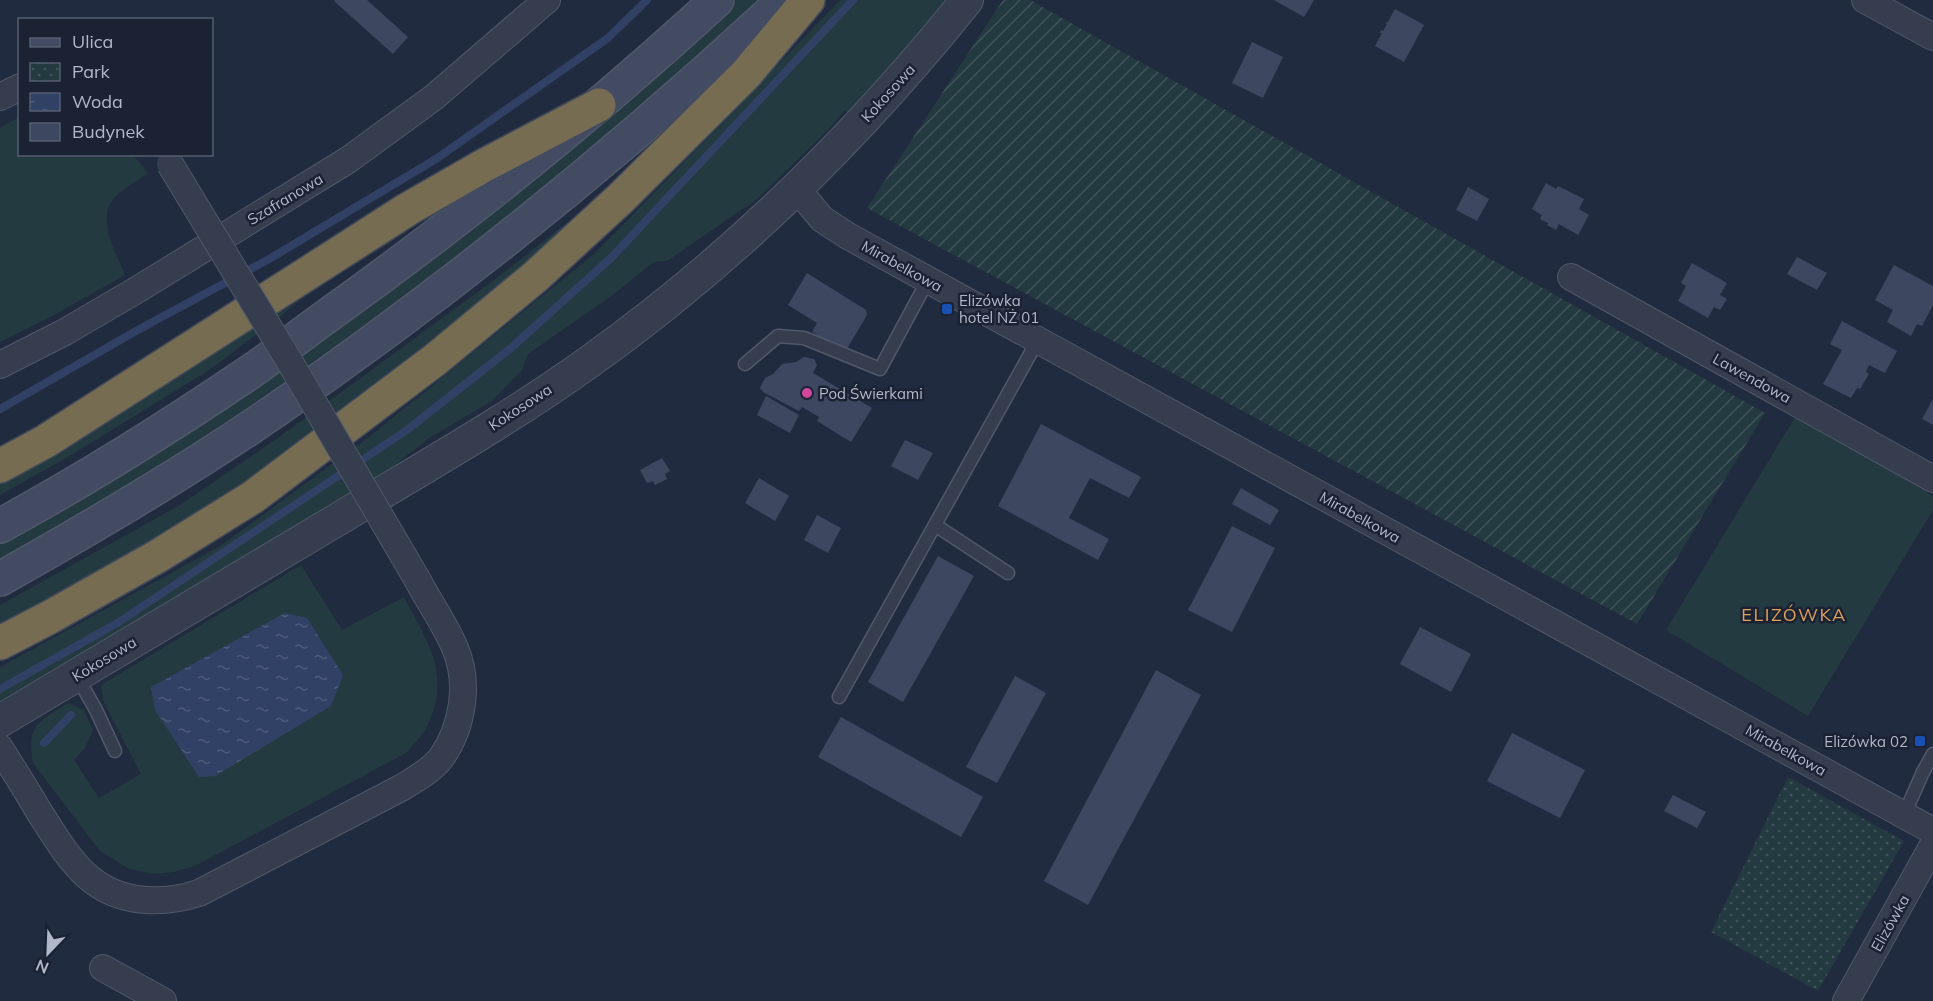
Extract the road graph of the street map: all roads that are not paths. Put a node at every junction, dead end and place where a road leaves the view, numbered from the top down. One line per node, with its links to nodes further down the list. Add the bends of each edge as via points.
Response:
1 (547, 0): 17 (street, Szafranowa, via 433,98 348,160 140,288)
2 (717, 0): 10 (main road)
3 (784, 0): 23 (main road, via 612,154 394,326 193,465)
4 (807, 0): 24 (highway, via 746,74 621,198 535,277 436,359 253,497)
5 (967, 0): 12 (street, Kokosowa, via 883,99)
6 (1865, 0): 7 (street)
7 (1933, 37)
8 (18, 88): 9 (street)
9 (0, 97)
10 (599, 105): 18 (highway, via 408,209 46,441); 21 (main road, via 499,188 252,370 117,458)
11 (167, 159): 28 (street, bridge, via 454,647 462,675 462,705 455,730 441,759 401,788 199,893 170,901 122,896 81,871)
12 (797, 189): 14 (street, Mirabelkowa, via 832,227); 25 (street, Kokosowa, via 741,240 589,362 513,413)
13 (1571, 277): 19 (street, Lawendowa)
14 (928, 280): 15 (street, Mirabelkowa); 16 (lane, via 880,369 804,338 778,336)
15 (1038, 340): 20 (lane); 31 (street, Mirabelkowa)
16 (745, 364)
17 (0, 365)
18 (0, 466)
19 (1933, 479)
20 (935, 525): 22 (lane); 26 (lane)
21 (0, 526)
22 (1008, 573)
23 (0, 579)
24 (0, 643)
25 (76, 675): 27 (street, Kokosowa); 29 (lane)
26 (839, 697)
27 (0, 721)
28 (0, 748)
29 (116, 751)
30 (1933, 754): 31 (lane)
31 (1904, 815): 32 (street, Mirabelkowa)
32 (1933, 831)
33 (1933, 845): 36 (street, Elizówka)
34 (104, 968): 35 (street)
35 (163, 1001)
36 (1846, 1001)

